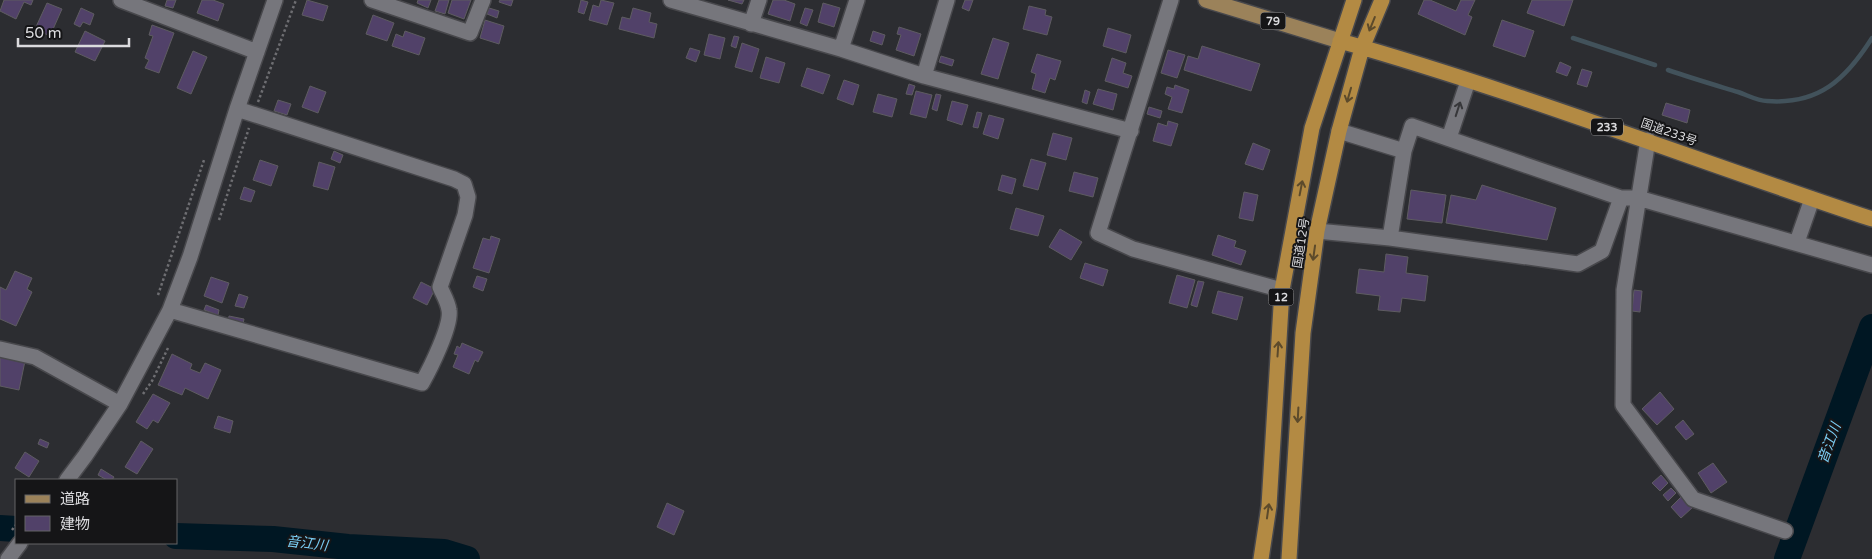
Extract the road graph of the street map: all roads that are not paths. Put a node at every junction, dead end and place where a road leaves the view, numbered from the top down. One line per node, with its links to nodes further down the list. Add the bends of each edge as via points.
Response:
1 (121, 0): 17 (street)
2 (275, 0): 17 (street)
3 (372, 0): 4 (street, via 470,33)
4 (484, 0)
5 (671, 0): 13 (street)
6 (759, 0): 13 (street)
7 (857, 0): 16 (street)
8 (947, 0): 18 (street)
9 (1171, 0): 21 (street)
10 (1206, 0): 14 (main road, 79)
11 (1354, 0): 14 (highway, 国道12号 / 12)
12 (1382, 0): 15 (highway, 国道12号 / 12, one-way to 15)
13 (751, 24): 16 (street)
14 (1340, 41): 15 (highway, 国道233号 / 233); 34 (highway, 国道12号 / 12, one-way to 14, via 1312,128)
15 (1362, 48): 19 (highway, 国道233号 / 233); 22 (highway, 国道12号 / 12, one-way to 22)
16 (841, 49): 18 (street)
17 (257, 52): 20 (street)
18 (924, 76): 21 (street)
19 (1468, 81): 23 (street, one-way to 19); 24 (highway, 国道233号 / 233)
20 (237, 109): 35 (street); 35 (street, via 464,184 468,197 465,215 440,287 450,311 444,337 422,383)
21 (1131, 131): 34 (street, via 1098,233 1133,249)
22 (1338, 132): 25 (street); 30 (highway, 国道12号 / 12)
23 (1449, 138): 25 (street, via 1412,126); 26 (street)
24 (1648, 140): 27 (street); 28 (highway, 国道233号 / 233)
25 (1404, 151): 31 (street)
26 (1622, 198): 27 (street); 31 (street, via 1602,251 1578,264)
27 (1638, 198): 32 (street); 39 (street, via 1624,290 1623,405 1693,499)
28 (1812, 199): 29 (highway, 国道233号 / 233); 32 (street)
29 (1872, 219)
30 (1317, 231): 31 (street); 41 (highway, 国道12号 / 12, one-way to 41, via 1303,333)
31 (1390, 238)
32 (1796, 242): 33 (street)
33 (1872, 265)
34 (1282, 290): 40 (highway, 国道12号 / 12, one-way to 34, via 1269,506)
35 (170, 310): 37 (street)
36 (0, 349): 37 (street, via 34,357)
37 (120, 404): 38 (street)
38 (68, 479)
39 (1785, 530)
40 (1261, 559)
41 (1289, 559)

